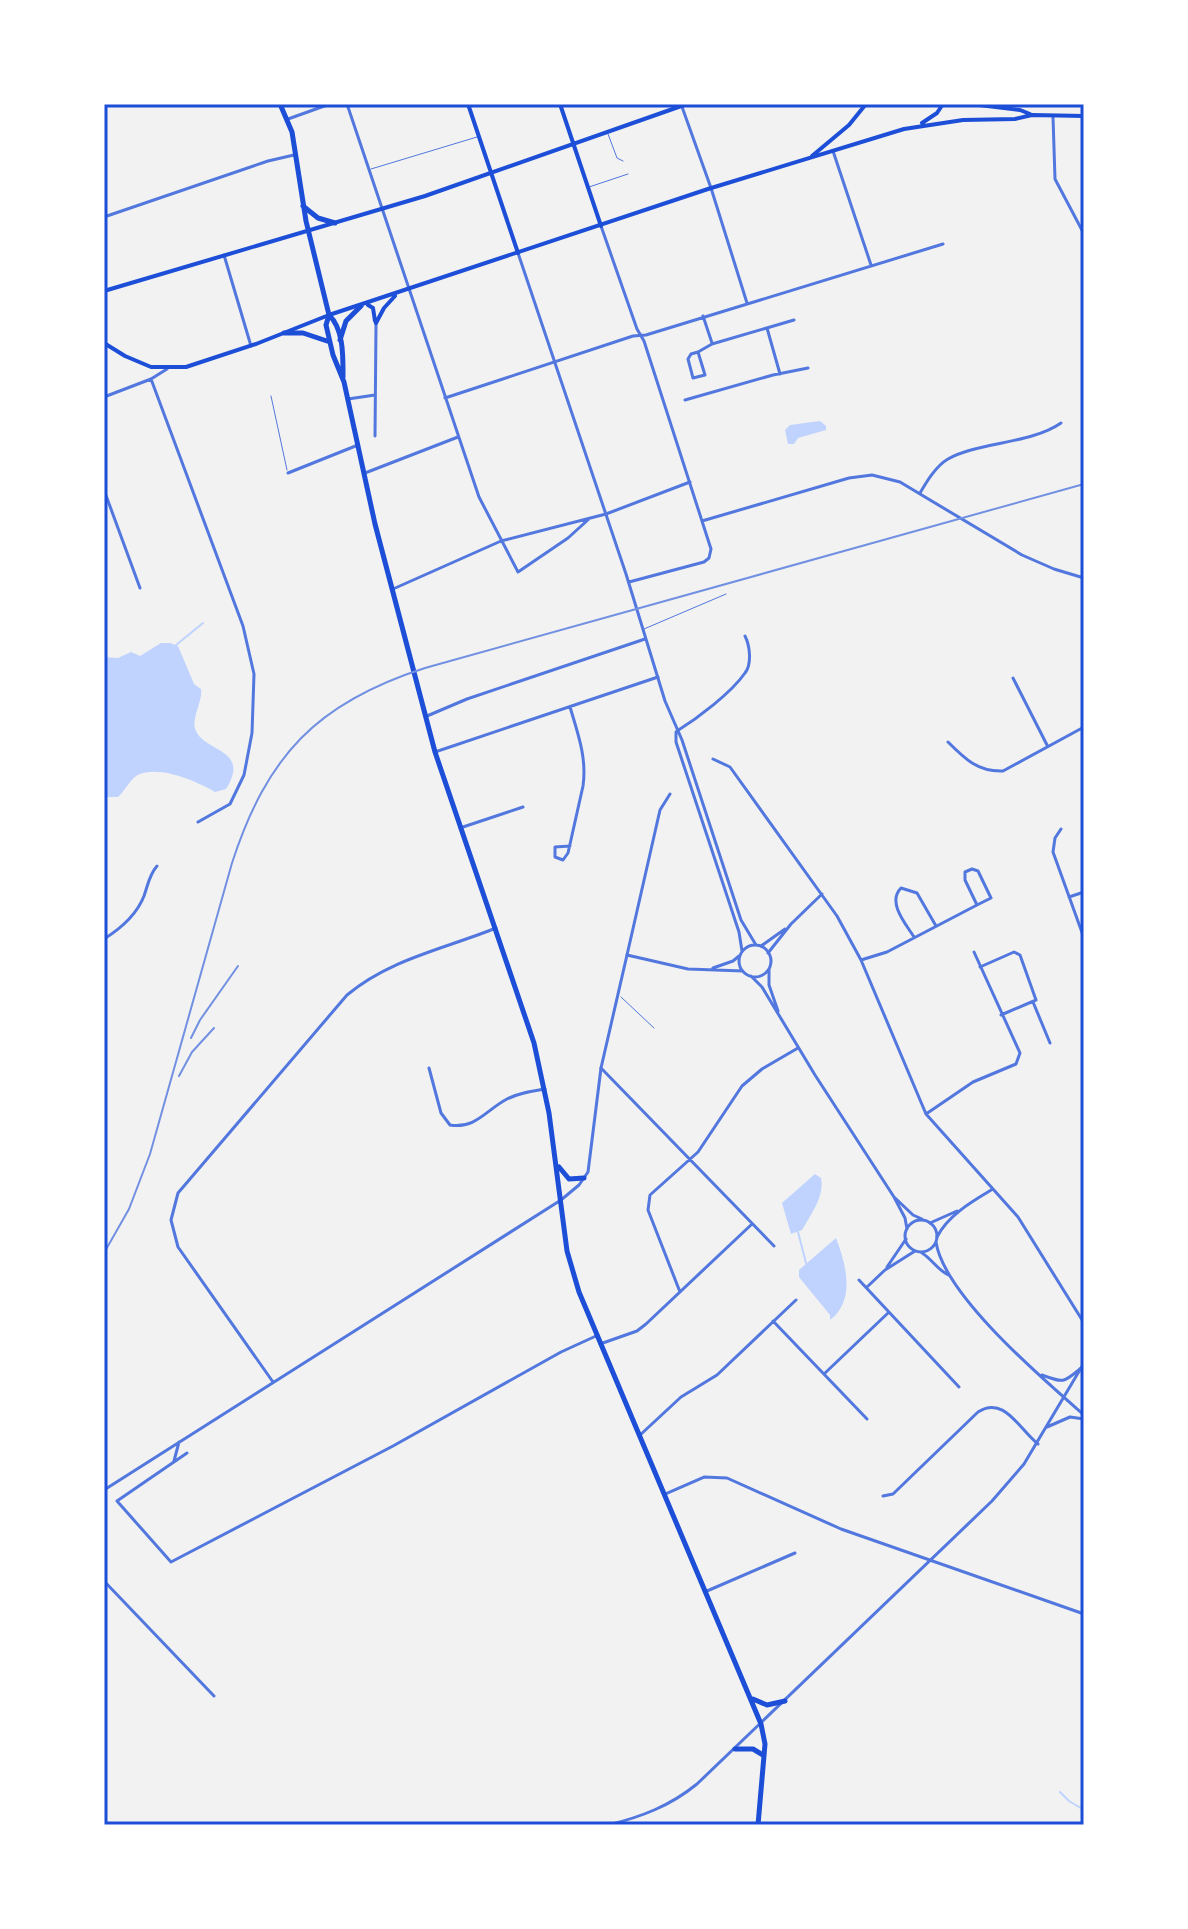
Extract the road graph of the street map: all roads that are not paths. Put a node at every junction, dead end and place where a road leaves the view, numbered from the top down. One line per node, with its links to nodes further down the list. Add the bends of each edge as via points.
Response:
1 (280, 104): 13 (highway)
2 (330, 104): 13 (street)
3 (347, 104): 22 (street)
4 (468, 104): 16 (main road)
5 (560, 104): 17 (main road)
6 (866, 104): 20 (main road)
7 (943, 104): 14 (main road)
8 (971, 104): 10 (main road)
9 (683, 105): 15 (main road); 26 (street)
10 (1032, 115): 11 (main road); 14 (main road)
11 (1053, 115): 12 (main road); 33 (street, via 1055,179)
12 (1084, 116)
13 (288, 119): 19 (highway)
14 (920, 125): 18 (main road)
15 (607, 132): 17 (main road); 21 (lane)
16 (479, 136): 22 (lane); 23 (main road)
17 (572, 145): 23 (main road); 25 (main road)
18 (833, 151): 20 (main road); 37 (street)
19 (295, 155): 27 (highway); 29 (street)
20 (810, 157): 26 (main road)
21 (623, 161)
22 (369, 169): 28 (street)
23 (491, 173): 28 (main road); 35 (main road)
24 (628, 174): 25 (lane)
25 (586, 187): 31 (main road)
26 (711, 188): 31 (main road); 41 (street)
27 (303, 206): 30 (highway); 32 (highway)
28 (382, 207): 30 (main road); 38 (street)
29 (104, 217)
30 (335, 223): 32 (main road)
31 (601, 226): 35 (main road); 49 (street)
32 (308, 230): 36 (main road); 43 (highway)
33 (1084, 234)
34 (943, 244): 37 (street)
35 (518, 253): 38 (main road); 56 (street)
36 (224, 255): 39 (main road); 54 (street)
37 (871, 265): 41 (street)
38 (410, 289): 40 (main road); 65 (street)
39 (104, 291)
40 (398, 293): 42 (main road); 46 (main road)
41 (747, 303): 44 (street)
42 (363, 305): 43 (main road); 46 (main road, via 373,308); 50 (highway, via 346,321)
43 (329, 315): 48 (main road); 50 (highway); 52 (highway)
44 (703, 316): 49 (street); 53 (street)
45 (794, 320): 47 (street)
46 (376, 323): 62 (street)
47 (767, 328): 53 (street); 59 (street)
48 (284, 333): 52 (highway, via 303,333); 54 (main road)
49 (640, 335): 56 (street); 74 (street)
50 (340, 341): 61 (highway)
51 (104, 343): 58 (main road, via 146,365)
52 (330, 343): 61 (highway)
53 (712, 344): 55 (street)
54 (251, 346): 58 (main road)
55 (698, 352): 55 (street, via 705,375 693,378 688,359)
56 (555, 362): 65 (street); 77 (street)
57 (808, 368): 59 (street)
58 (167, 369): 60 (street)
59 (780, 374): 67 (street)
60 (151, 379): 64 (street); 101 (street, via 243,626 254,674 244,775 230,804)
61 (344, 382): 66 (highway)
62 (375, 395): 66 (street); 69 (street)
63 (271, 396): 72 (lane)
64 (104, 397)
65 (445, 398): 70 (street)
66 (347, 399): 71 (highway)
67 (685, 400)
68 (1061, 423): 76 (street, via 947,460)
69 (375, 436)
70 (458, 437): 73 (street); 80 (street)
71 (358, 445): 72 (street); 73 (highway)
72 (288, 473)
73 (364, 473): 84 (highway)
74 (690, 482): 77 (street); 79 (street)
75 (104, 490): 83 (street)
76 (920, 493): 79 (street, via 885,476 858,476); 81 (street, via 1032,560)
77 (606, 514): 78 (street); 82 (street)
78 (590, 518): 80 (street); 80 (street, via 518,572)
79 (702, 521): 82 (street, via 709,558)
80 (501, 541): 84 (street)
81 (1083, 576)
82 (629, 582): 86 (street)
83 (140, 588)
84 (392, 589): 92 (highway)
85 (726, 594): 86 (lane)
86 (642, 629): 88 (street)
87 (745, 636): 94 (street, via 747,671)
88 (645, 639): 89 (street); 92 (street)
89 (658, 677): 91 (street); 94 (street)
90 (1013, 678): 96 (street)
91 (570, 707): 97 (street); 104 (street, via 585,768)
92 (425, 717): 97 (highway)
93 (1084, 727): 96 (street)
94 (676, 732): 116 (street, via 741,920); 118 (street, via 739,932)
95 (948, 742): 96 (street, via 969,762 990,772 1003,771)
96 (1047, 745)
97 (435, 752): 102 (highway)
98 (713, 759): 107 (street, via 730,767)
99 (670, 794): 120 (street, via 660,810)
100 (523, 807): 102 (street)
101 (198, 822)
102 (460, 828): 112 (highway)
103 (1061, 829): 108 (street, via 1053,852)
104 (570, 846)
105 (157, 866): 115 (street, via 135,911)
106 (1084, 892): 108 (street)
107 (822, 894): 110 (street); 121 (street)
108 (1069, 897): 114 (street)
109 (977, 905): 109 (street, via 991,898 972,869 965,872 965,880); 111 (street)
110 (791, 924): 116 (street); 119 (street)
111 (936, 926): 113 (street); 113 (street, via 917,893 901,888 895,903)
112 (496, 928): 136 (highway); 166 (street, via 395,964 347,995 174,1200 171,1226 178,1247)
113 (914, 938): 121 (street)
114 (1084, 938)
115 (104, 939)
116 (759, 946): 118 (street); 119 (street)
117 (974, 952): 122 (street)
118 (741, 953): 124 (street); 125 (street)
119 (768, 953): 123 (street)
120 (627, 955): 124 (street); 127 (street)
121 (861, 960): 137 (street)
122 (980, 967): 128 (street, via 1017,952 1037,997); 130 (street)
123 (769, 968): 126 (street); 129 (street)
124 (710, 969): 125 (street)
125 (743, 971): 126 (street)
126 (751, 976): 129 (street)
127 (619, 995): 131 (lane); 135 (street)
128 (1033, 1002): 130 (street); 132 (street)
129 (778, 1011): 133 (street)
130 (1001, 1015): 137 (street, via 1020,1053 1016,1064 973,1082)
131 (654, 1028)
132 (1050, 1043)
133 (798, 1048): 139 (street, via 742,1086); 142 (street)
134 (429, 1068): 136 (street, via 441,1113 450,1125 474,1123 507,1099)
135 (601, 1068): 139 (street); 140 (street)
136 (545, 1089): 138 (highway)
137 (926, 1114): 141 (street)
138 (555, 1158): 140 (highway, via 568,1178); 143 (highway)
139 (689, 1159): 146 (street); 156 (street, via 650,1195 648,1210)
140 (584, 1178): 143 (street)
141 (993, 1189): 144 (street); 160 (street, via 1030,1233)
142 (894, 1197): 145 (street); 147 (street)
143 (561, 1200): 161 (highway, via 567,1251); 166 (street)
144 (961, 1210): 145 (street); 149 (street)
145 (927, 1222): 147 (street, via 914,1222); 149 (street)
146 (752, 1224): 150 (street); 156 (street)
147 (907, 1229): 148 (street)
148 (906, 1239): 151 (street); 152 (street)
149 (936, 1239): 151 (street, via 929,1250); 153 (street)
150 (774, 1246)
151 (917, 1251): 152 (street); 153 (street)
152 (885, 1270): 155 (street)
153 (949, 1275): 165 (street)
154 (859, 1280): 155 (street)
155 (866, 1288): 158 (street)
156 (680, 1292): 162 (street, via 637,1331)
157 (796, 1300): 159 (street)
158 (889, 1312): 164 (street); 167 (street)
159 (773, 1321): 164 (street); 172 (street, via 717,1375 681,1397)
160 (1084, 1323)
161 (596, 1336): 162 (highway); 176 (street, via 171,1562 117,1501)
162 (600, 1344): 172 (highway)
163 (1083, 1366): 165 (street, via 1062,1381); 168 (street)
164 (824, 1374): 170 (street)
165 (1039, 1374): 168 (street)
166 (273, 1382): 173 (street)
167 (959, 1387)
168 (1064, 1398): 169 (street); 171 (street)
169 (1084, 1417): 171 (street)
170 (867, 1419)
171 (1047, 1427): 174 (street)
172 (639, 1436): 178 (highway)
173 (179, 1441): 176 (street); 177 (street)
174 (1038, 1444): 179 (street, via 1003,1409 987,1407 893,1494); 181 (street, via 992,1501)
175 (187, 1453): 176 (street)
176 (174, 1461)
177 (104, 1490)
178 (664, 1494): 181 (street, via 704,1477 727,1478); 183 (highway)
179 (883, 1496)
180 (795, 1553): 183 (street)
181 (928, 1561): 184 (street); 187 (street)
182 (104, 1581): 185 (street)
183 (706, 1592): 186 (highway)
184 (1084, 1614)
185 (214, 1696)
186 (752, 1699): 187 (highway, via 767,1705); 188 (highway)
187 (785, 1701): 188 (street)
188 (761, 1724): 189 (street); 190 (highway)
189 (735, 1749): 190 (highway, via 753,1749); 191 (street, via 667,1805)
190 (764, 1756): 192 (highway)
191 (608, 1825)
192 (758, 1825)

